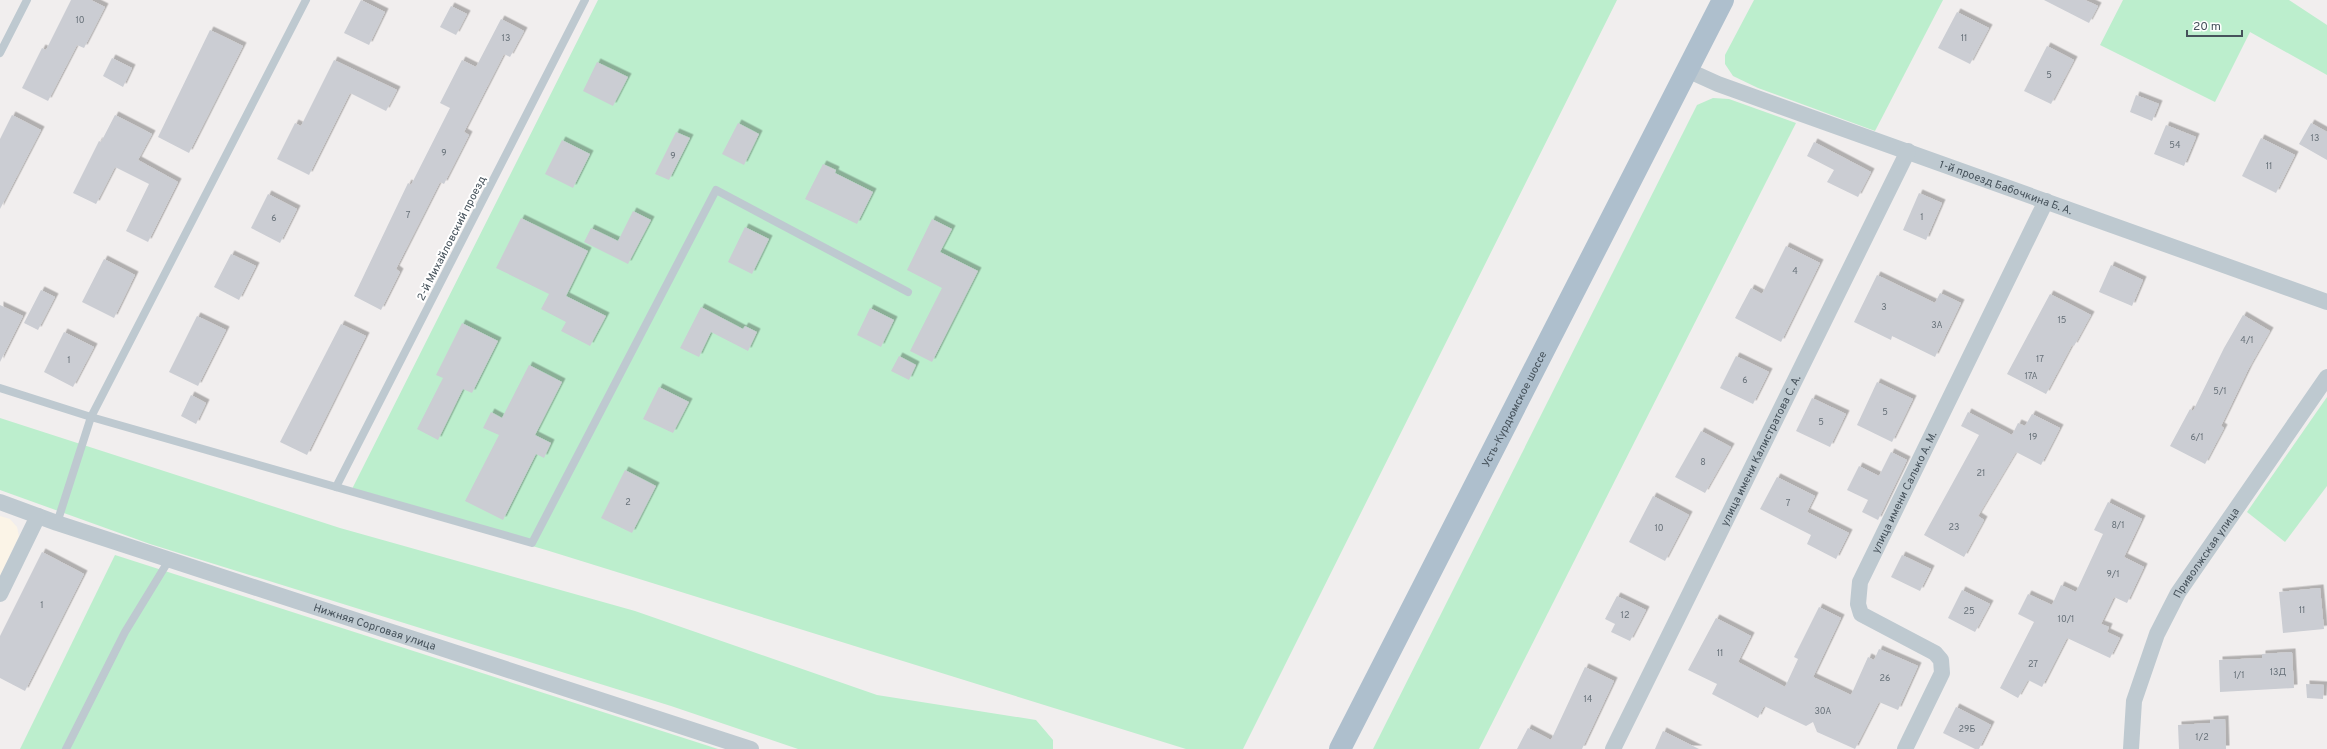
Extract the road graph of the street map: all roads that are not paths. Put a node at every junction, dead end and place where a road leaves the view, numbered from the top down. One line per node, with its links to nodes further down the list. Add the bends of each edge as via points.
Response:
1 (27, 0): 5 (lane)
2 (306, 0): 13 (lane)
3 (585, 0): 14 (lane, 2-й Михайловский проезд)
4 (1723, 0): 6 (main road, Усть-Курдюмское шоссе)
5 (0, 53)
6 (1687, 70): 7 (street, 1-й проезд Бабочкина Б. А., via 1718,84); 22 (main road, Усть-Курдюмское шоссе)
7 (1908, 151): 8 (street, 1-й проезд Бабочкина Б. А.); 23 (street, улица имени Калистратова С. А.)
8 (2046, 202): 10 (street, 1-й проезд Бабочкина Б. А.); 24 (street, улица имени Салько А. М., via 1860,582 1858,604 1861,614 1935,653 1941,660 1942,673)
9 (908, 292): 14 (lane, via 716,190 532,543)
10 (2327, 302)
11 (2327, 377): 25 (street, Приволжская улица, via 2174,600 2157,634 2134,701)
12 (0, 388): 13 (lane)
13 (91, 417): 14 (lane); 17 (lane)
14 (336, 487)
15 (0, 502): 16 (street, Нижняя Сорговая улица)
16 (38, 516): 17 (street, Нижняя Сорговая улица); 19 (street)
17 (57, 523): 18 (street, Нижняя Сорговая улица)
18 (169, 560): 20 (lane, via 125,632); 21 (street, Нижняя Сорговая улица)
19 (0, 594)
20 (66, 749)
21 (751, 749)
22 (1340, 749)
23 (1613, 749)
24 (1905, 749)
25 (2131, 749)

